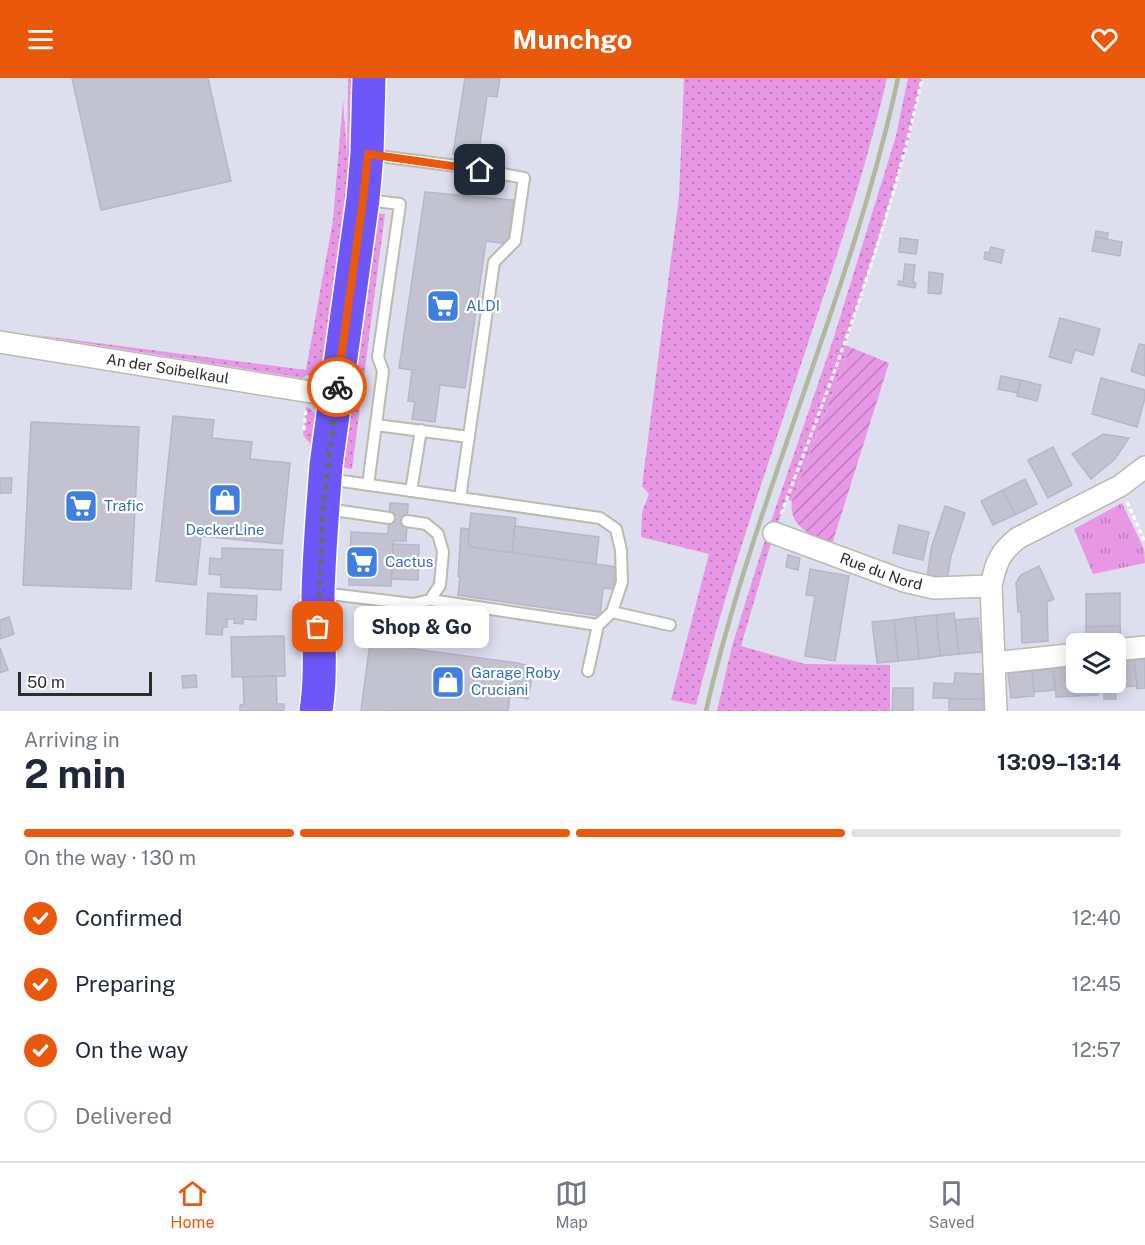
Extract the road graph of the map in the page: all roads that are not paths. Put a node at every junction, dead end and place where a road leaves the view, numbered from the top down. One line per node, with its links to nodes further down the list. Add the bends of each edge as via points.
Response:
1 (369, 78): 2 (main road)
2 (368, 154): 3 (lane); 5 (main road)
3 (480, 170)
4 (492, 172): 10 (lane, via 524,178 515,241 494,262)
5 (363, 200): 7 (main road); 8 (lane, via 400,204 378,357 383,371)
6 (0, 342): 7 (street, An der Soibelkaul)
7 (336, 396): 14 (main road)
8 (376, 424): 9 (lane); 12 (lane)
9 (422, 430): 10 (lane); 13 (lane)
10 (469, 437): 15 (lane)
11 (1145, 467): 19 (street, via 1120,486 1018,538 1003,550)
12 (368, 485): 13 (lane); 14 (lane)
13 (411, 491): 15 (lane)
14 (324, 494): 16 (lane); 20 (main road)
15 (460, 498): 22 (lane, via 600,518 616,529 622,582)
16 (389, 518)
17 (407, 521): 21 (lane, via 426,524 438,534 443,552 440,585)
18 (774, 533): 19 (street, Rue du Nord, via 904,581 934,588)
19 (991, 586): 28 (street)
20 (318, 593): 21 (lane, via 413,604); 30 (main road)
21 (430, 600): 23 (lane)
22 (612, 612): 23 (lane); 24 (lane)
23 (598, 625): 29 (lane)
24 (670, 625)
25 (1145, 648): 26 (street)
26 (1126, 649)
27 (1066, 655): 28 (street)
28 (994, 663): 31 (street)
29 (588, 671)
30 (319, 705)
31 (996, 711)

